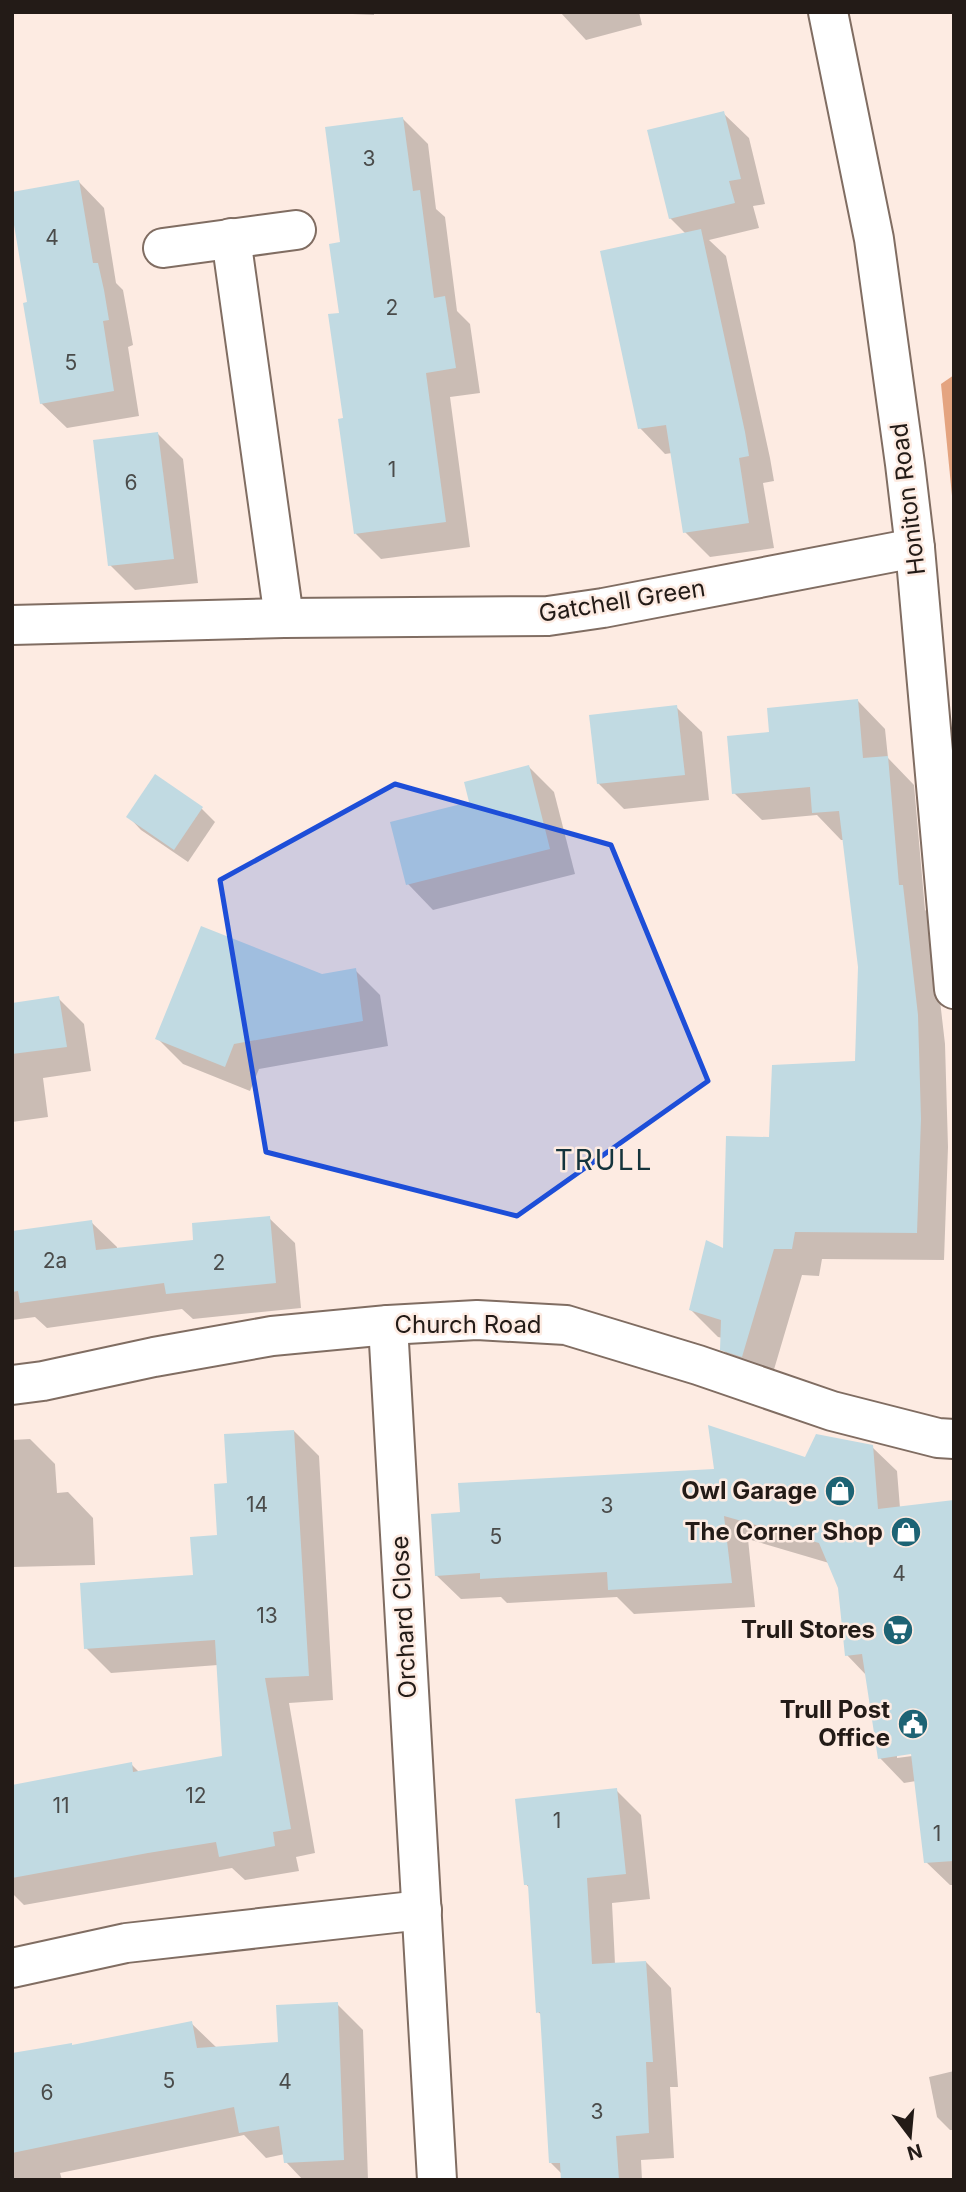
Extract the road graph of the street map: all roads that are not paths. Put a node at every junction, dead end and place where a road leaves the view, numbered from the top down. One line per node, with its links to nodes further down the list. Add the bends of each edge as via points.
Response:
1 (828, 12): 5 (street, Honiton Road, via 874,239)
2 (296, 230): 3 (street)
3 (231, 239): 4 (street); 6 (street)
4 (163, 248)
5 (915, 548): 6 (street, Gatchell Green, via 548,616); 8 (street, Honiton Road)
6 (284, 618): 7 (street, Gatchell Green)
7 (12, 625)
8 (954, 989)
9 (388, 1325): 10 (street, Church Road, via 272,1336); 11 (street, Church Road, via 477,1320 566,1325 832,1411); 12 (street, Orchard Close)
10 (12, 1385)
11 (954, 1439)
12 (422, 1910): 13 (street, via 127,1943); 14 (street, Orchard Close)
13 (12, 1968)
14 (436, 2180)

